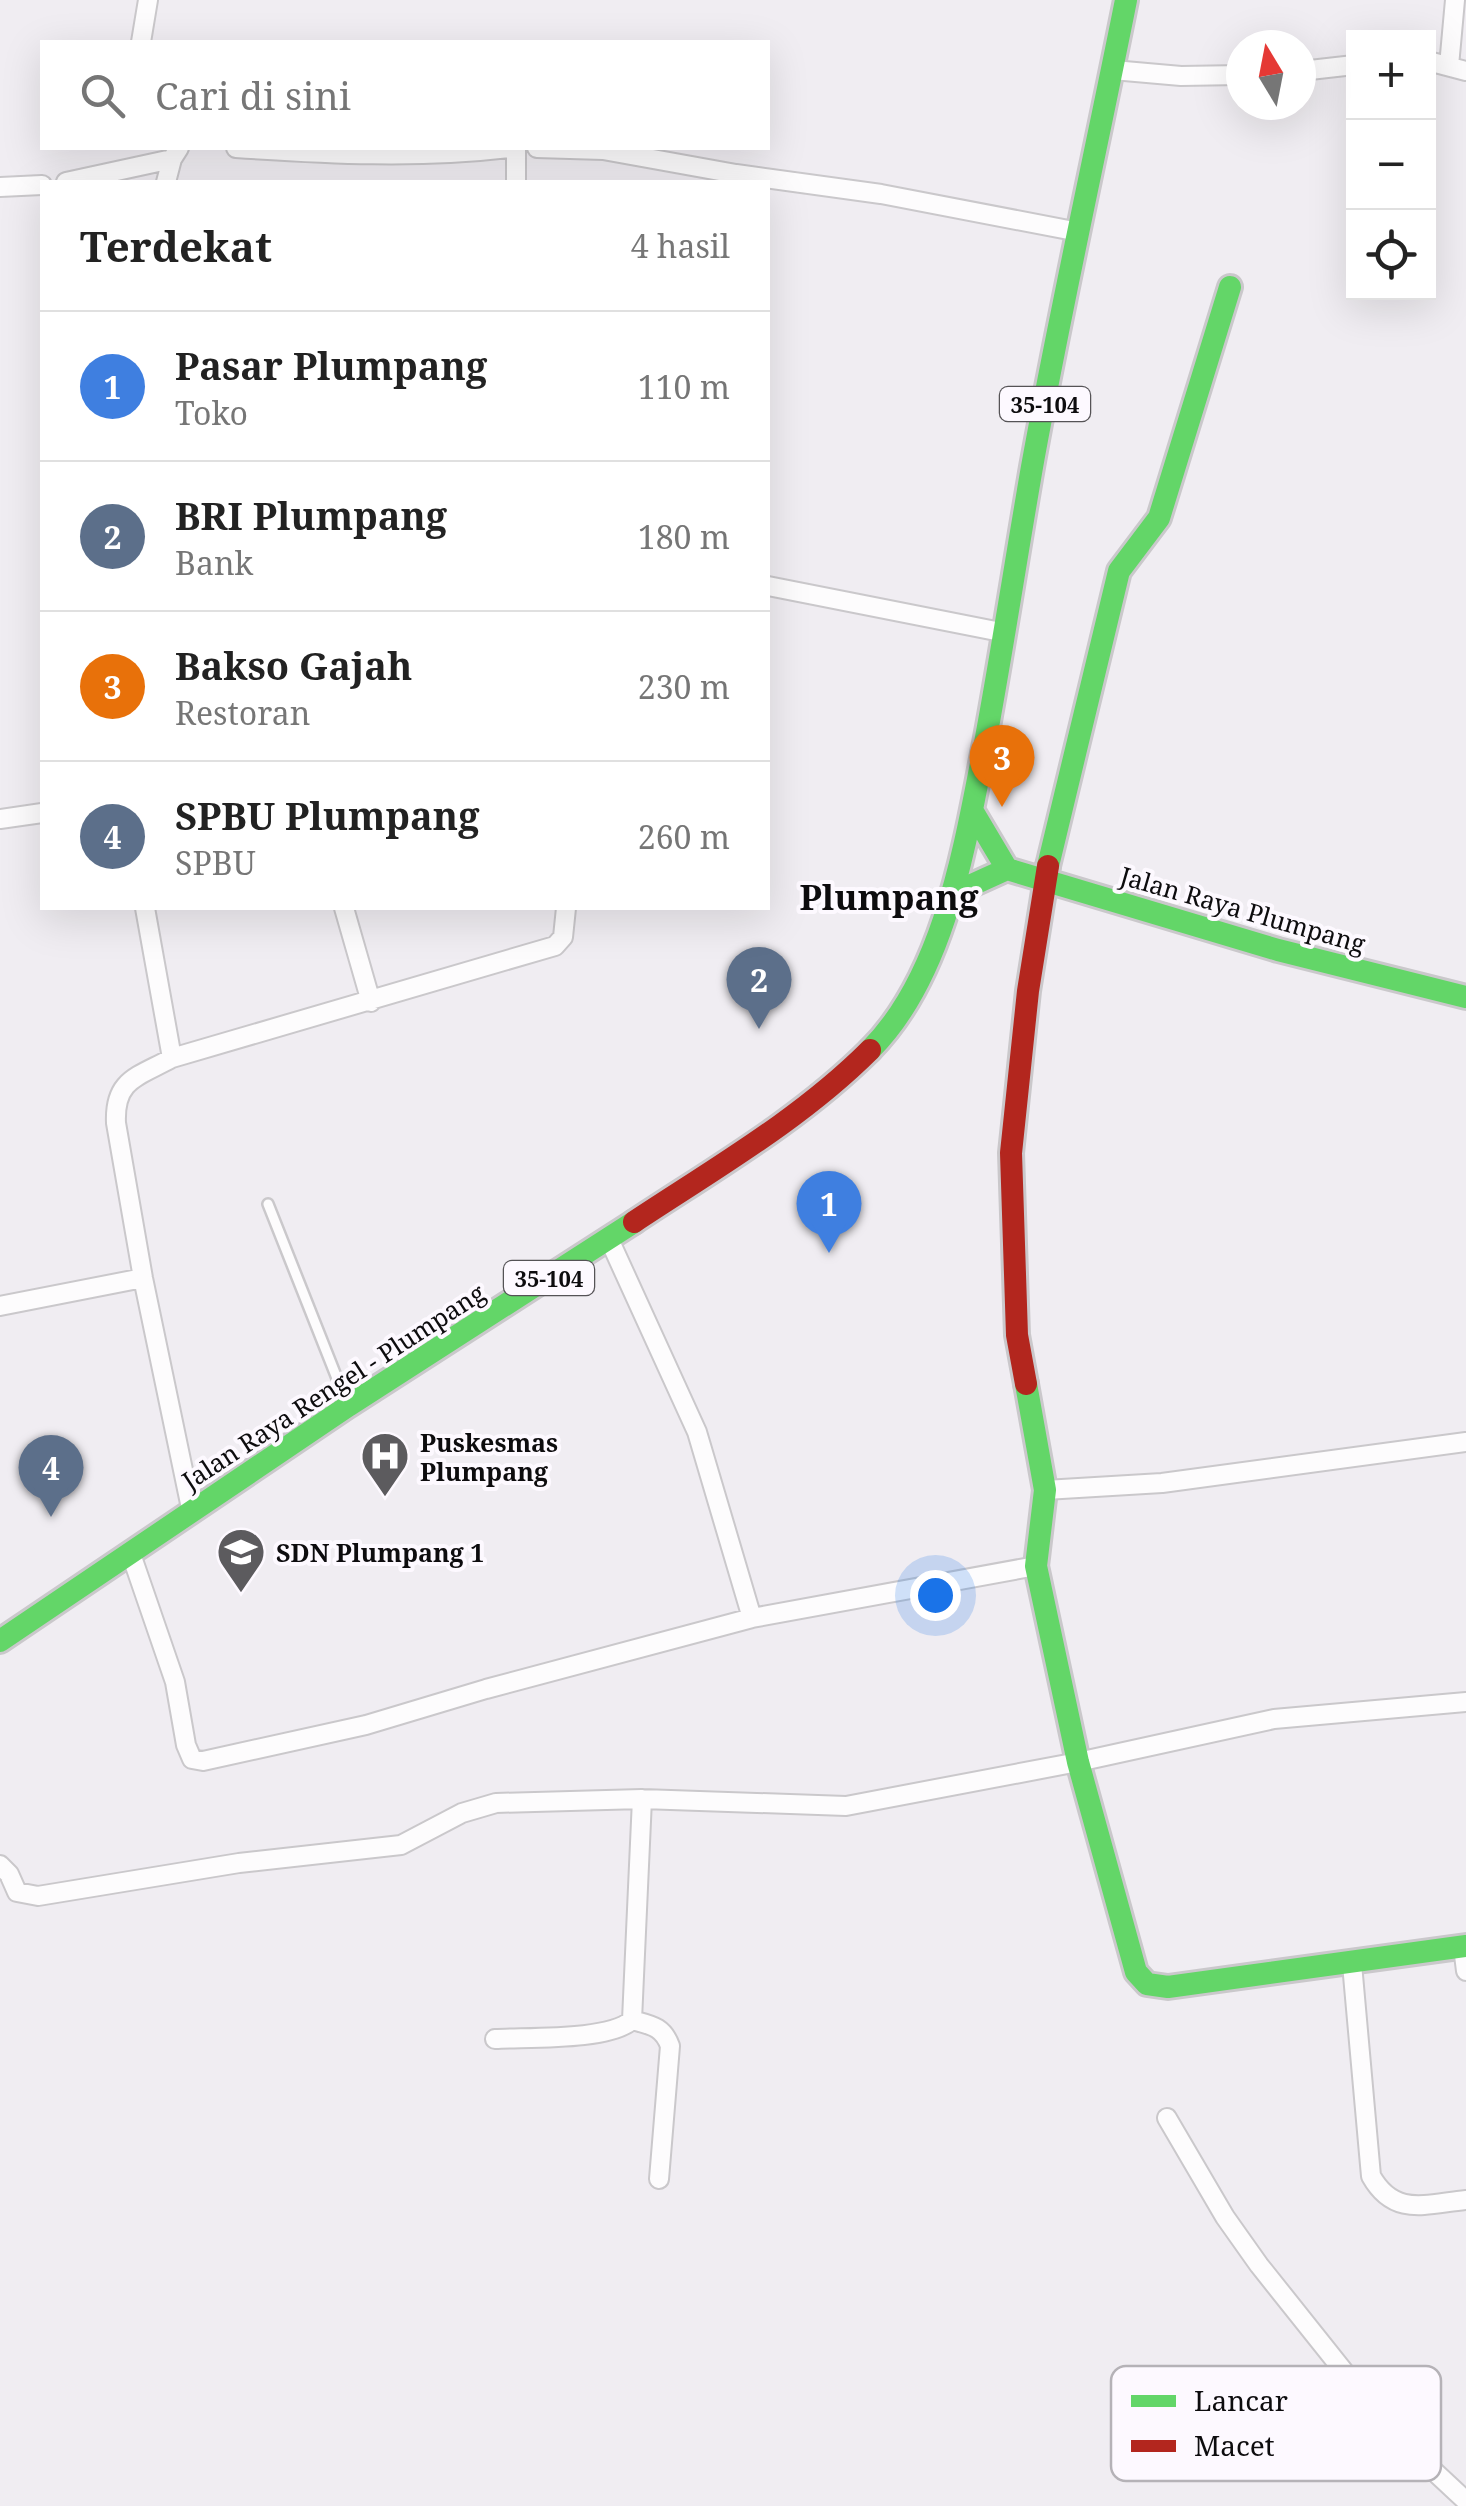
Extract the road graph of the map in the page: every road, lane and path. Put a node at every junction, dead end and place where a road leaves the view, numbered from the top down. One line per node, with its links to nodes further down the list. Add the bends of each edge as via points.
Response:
1 (148, 0): 4 (street)
2 (1126, 0): 8 (street, 35-104)
3 (1455, 0): 6 (street)
4 (141, 40)
5 (1346, 66): 7 (street)
6 (1458, 68)
7 (1316, 69)
8 (1113, 70): 9 (street); 20 (street, 35-104)
9 (1226, 75)
10 (268, 150): 11 (street)
11 (494, 150)
12 (513, 150): 17 (street)
13 (603, 150): 20 (street)
14 (175, 153): 15 (street); 16 (street)
15 (74, 180)
16 (167, 180)
17 (516, 180)
18 (40, 185): 19 (street)
19 (0, 187)
20 (1079, 232): 23 (street, 35-104)
21 (1230, 287): 28 (street, via 1160,518 1119,571)
22 (770, 586): 23 (street)
23 (1006, 633): 24 (street, 35-104)
24 (972, 810): 27 (street); 29 (street, Jalan Raya Rengel - Plumpang / 35-104)
25 (40, 814): 26 (street)
26 (0, 819)
27 (1006, 870): 28 (street, Jalan Raya Plumpang); 29 (street)
28 (1044, 880): 33 (street, Jalan Raya Plumpang); 42 (street, via 1012,1152 1017,1335)
29 (952, 894): 37 (street, Jalan Raya Rengel - Plumpang / 35-104, via 924,970 858,1063 792,1116)
30 (144, 910): 35 (street)
31 (345, 910): 34 (street)
32 (566, 910): 34 (street, via 563,938 555,946)
33 (1466, 997)
34 (371, 1002): 35 (street)
35 (172, 1058): 38 (street, via 122,1085 115,1100)
36 (268, 1204): 40 (lane)
37 (610, 1239): 40 (street, Jalan Raya Rengel - Plumpang / 35-104); 46 (street, via 697,1432)
38 (144, 1278): 39 (street); 43 (street)
39 (0, 1306)
40 (348, 1406): 43 (street, Jalan Raya Rengel - Plumpang / 35-104)
41 (1466, 1442): 42 (street, via 1162,1483)
42 (1045, 1490): 45 (street)
43 (192, 1512): 44 (street, Jalan Raya Rengel - Plumpang / 35-104)
44 (131, 1554): 46 (street, via 175,1682 192,1759 366,1725); 47 (street, Jalan Raya Rengel - Plumpang / 35-104)
45 (1036, 1566): 46 (street); 49 (street)
46 (752, 1618)
47 (0, 1641)
48 (1466, 1702): 49 (street, via 1274,1719)
49 (1078, 1762): 50 (street, via 846,1806); 53 (street, via 1136,1972 1147,1984 1168,1987)
50 (642, 1798): 51 (street, via 496,1803 401,1845 38,1896 16,1892); 55 (street)
51 (0, 1865)
52 (1465, 1946): 53 (street); 54 (street)
53 (1352, 1964): 59 (street, via 1371,2176 1396,2203)
54 (1466, 1971)
55 (632, 2020): 56 (street, via 594,2033); 58 (street, via 659,2028 670,2046)
56 (495, 2039)
57 (1167, 2118): 60 (street, via 1225,2217)
58 (659, 2179)
59 (1466, 2200)
60 (1340, 2366)
61 (1441, 2478): 62 (street)
62 (1466, 2501)

